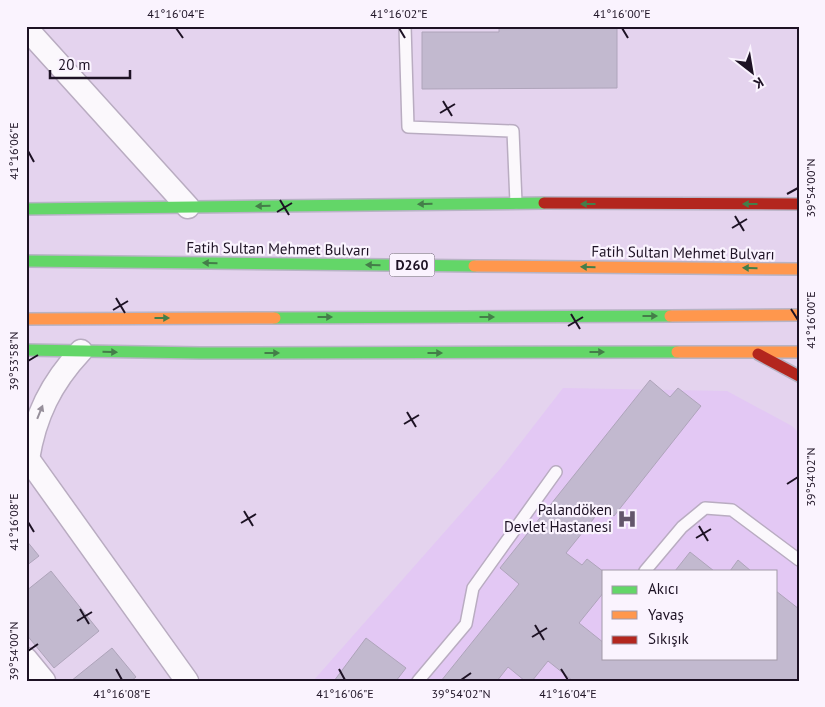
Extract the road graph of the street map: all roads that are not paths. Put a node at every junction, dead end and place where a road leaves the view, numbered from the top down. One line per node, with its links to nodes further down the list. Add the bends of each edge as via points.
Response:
1 (405, 26): 3 (lane, via 408,127 513,131)
2 (26, 28): 5 (street)
3 (516, 203): 4 (highway, one-way to 3); 5 (highway, one-way to 5)
4 (799, 204)
5 (188, 206): 6 (highway)
6 (26, 209)
7 (26, 262): 8 (highway, Fatih Sultan Mehmet Bulvarı / D260, one-way to 7)
8 (799, 269)
9 (799, 316): 10 (highway, one-way to 9)
10 (26, 319)
11 (26, 350): 12 (highway)
12 (81, 351): 13 (highway, one-way to 13); 16 (street, one-way to 12, via 47,394)
13 (755, 352): 14 (highway); 15 (highway)
14 (799, 352)
15 (799, 376)
16 (27, 457): 22 (street)
17 (556, 472): 23 (lane, via 472,588 466,624)
18 (799, 560): 19 (lane, via 732,510 705,508 682,527)
19 (646, 570)
20 (26, 659): 21 (street)
21 (44, 681)
22 (187, 681)
23 (418, 681)

